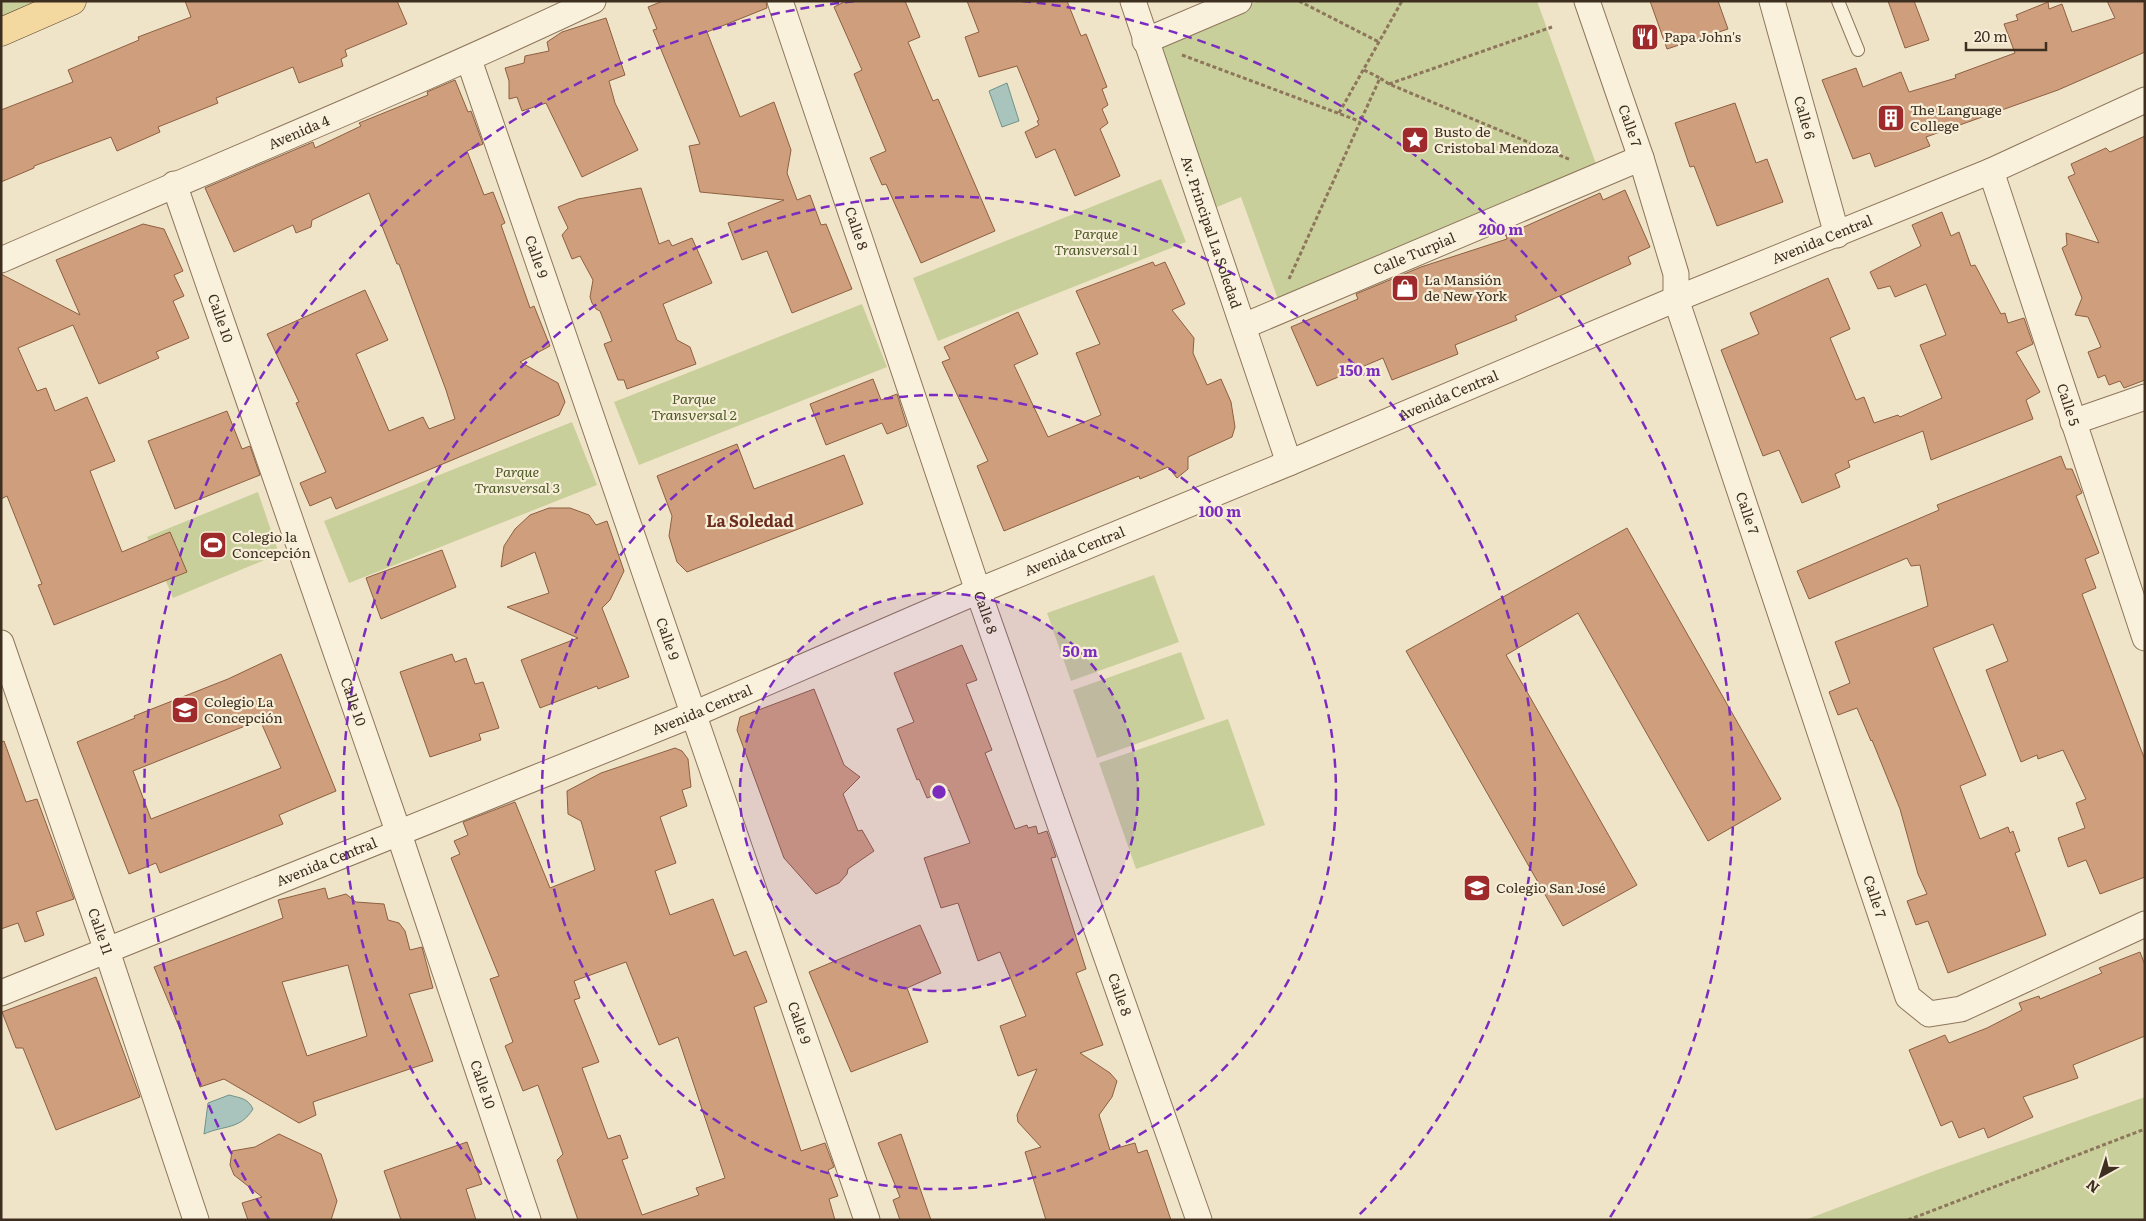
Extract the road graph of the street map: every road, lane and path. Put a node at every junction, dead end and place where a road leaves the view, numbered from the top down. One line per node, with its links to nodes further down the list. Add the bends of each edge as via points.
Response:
1 (72, 1): 12 (main road)
2 (593, 1): 16 (street, Avenida 4)
3 (780, 1): 35 (street, Calle 8)
4 (1133, 1): 13 (street, Av. Principal La Soledad)
5 (1239, 1): 13 (street)
6 (1299, 1): 14 (path)
7 (1402, 1): 14 (path)
8 (1587, 1): 23 (street, Calle 7)
9 (1772, 1): 27 (street, Calle 6)
10 (1838, 1): 15 (lane)
11 (1552, 27): 19 (path)
12 (1, 32)
13 (1145, 40): 21 (path); 31 (street, Av. Principal La Soledad)
14 (1379, 42): 17 (path)
15 (1858, 50)
16 (469, 60): 26 (street, Avenida 4); 38 (street, Calle 9)
17 (1364, 70): 18 (path); 21 (path)
18 (1380, 78): 19 (path); 22 (path)
19 (1389, 84): 25 (path)
20 (2145, 100): 24 (street, Avenida Central)
21 (1339, 114): 22 (path)
22 (1360, 121): 30 (path)
23 (1640, 158): 25 (street, Calle Turpial); 29 (street, Calle 7, via 1676,274)
24 (1991, 171): 27 (street, Avenida Central); 33 (street, Calle 5)
25 (1604, 174): 30 (street, Calle Turpial)
26 (174, 184): 28 (street, Avenida 4); 39 (street, Calle 10)
27 (1837, 235): 29 (street, Avenida Central)
28 (1, 260)
29 (1676, 299): 34 (street, Avenida Central); 40 (street, Calle 7, via 1908,997 1929,1014 1962,1009)
30 (1274, 313): 31 (street, Calle Turpial)
31 (1244, 326): 34 (street, Av. Principal La Soledad)
32 (2145, 396): 33 (street)
33 (2073, 422): 36 (street, Calle 5)
34 (1289, 463): 35 (street, Avenida Central)
35 (978, 591): 38 (street, Avenida Central); 47 (street, Calle 8)
36 (2145, 638)
37 (1, 643): 41 (street, Calle 11)
38 (694, 714): 39 (street, Avenida Central); 46 (street, Calle 9)
39 (399, 834): 41 (street, Avenida Central); 45 (street, Calle 10)
40 (2145, 924)
41 (107, 951): 42 (street, Avenida Central); 44 (street, Calle 11)
42 (1, 993)
43 (2145, 1129): 48 (path)
44 (196, 1220)
45 (528, 1220)
46 (867, 1220)
47 (1198, 1220)
48 (1908, 1220)

